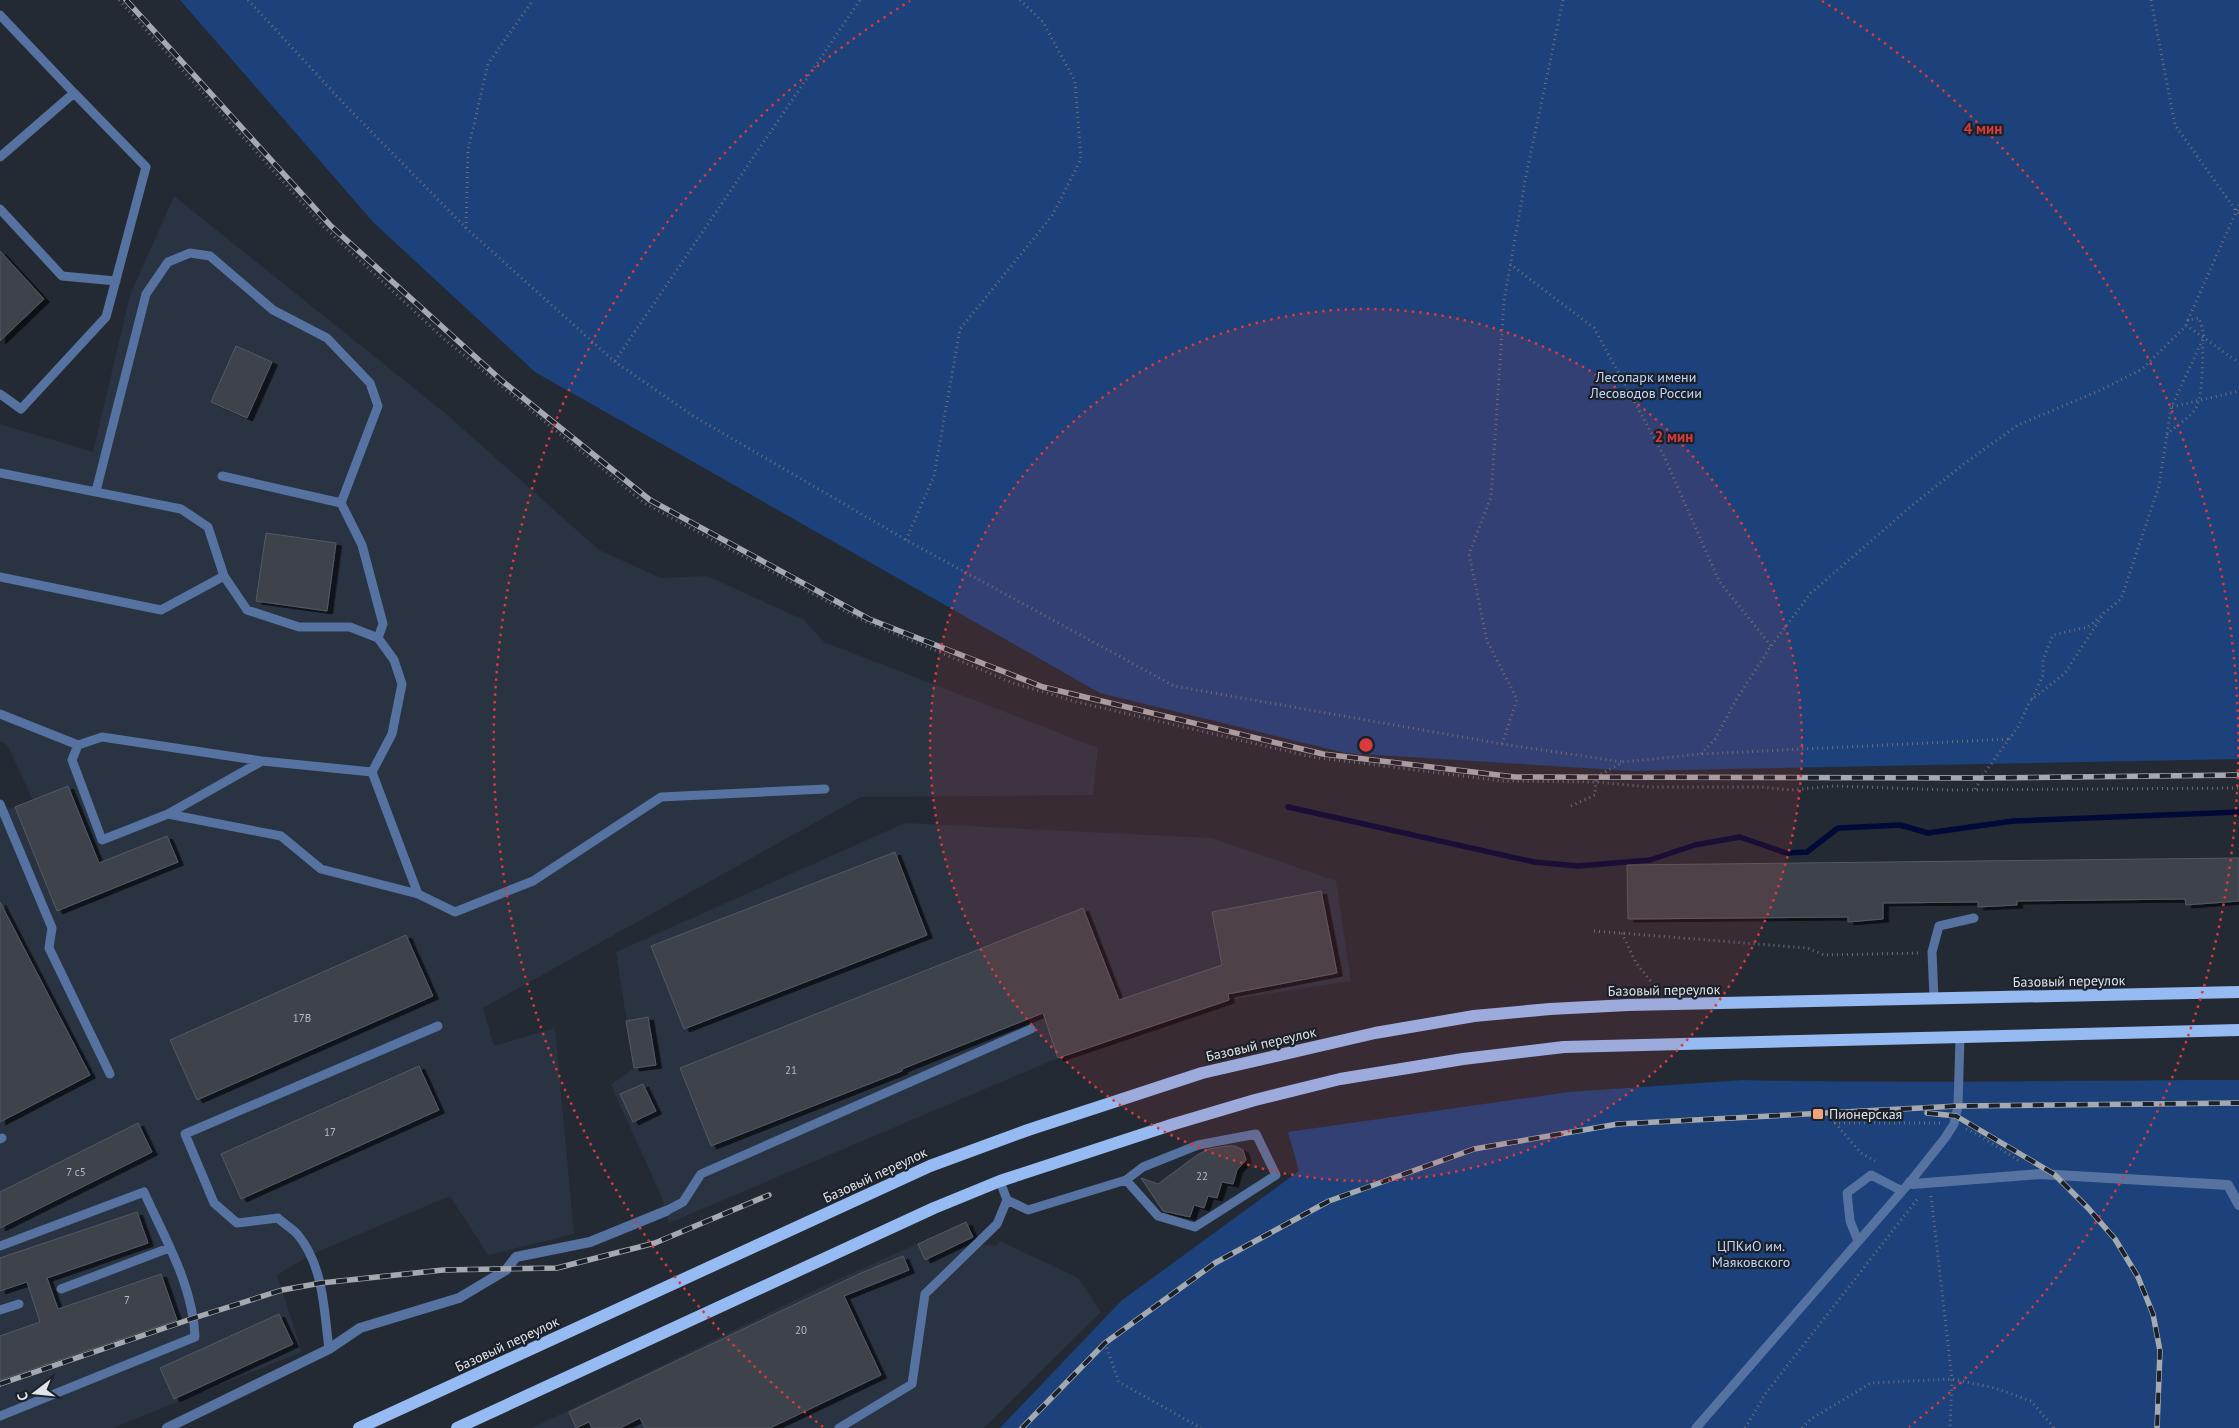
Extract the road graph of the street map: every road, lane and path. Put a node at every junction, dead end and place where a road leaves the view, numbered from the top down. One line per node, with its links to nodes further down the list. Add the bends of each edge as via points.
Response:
1 (119, 0): 46 (path, via 324,227 452,345 644,503 860,619 1022,685 1076,702 1312,757 1502,781)
2 (248, 0): 15 (path)
3 (533, 0): 15 (path, via 488,64 468,150)
4 (860, 0): 20 (path)
5 (1020, 0): 31 (path, via 1043,22 1075,81 1081,159 1052,216 960,329 934,476)
6 (1563, 0): 16 (path)
7 (2151, 0): 13 (path, via 2175,126)
8 (0, 15): 9 (lane)
9 (74, 93): 10 (lane); 17 (lane, via 146,167)
10 (0, 156)
11 (2239, 205): 13 (path)
12 (0, 209): 17 (lane, via 62,276)
13 (2236, 211): 14 (path); 18 (path)
14 (2239, 215)
15 (466, 228): 20 (path)
16 (1510, 264): 36 (path, via 1594,328 1664,456 1718,581); 40 (path, via 1504,300 1491,497 1469,554 1487,641 1517,699)
17 (116, 281): 23 (lane, via 106,317 21,409)
18 (2185, 327): 19 (path); 19 (path, via 2188,320 2199,318); 36 (path, via 2142,369 2018,425 1965,464 1811,593)
19 (2203, 339): 21 (path); 24 (path); 25 (path)
20 (615, 362): 31 (path, via 695,417)
21 (2239, 364)
22 (2239, 391): 24 (path)
23 (0, 394)
24 (2199, 401): 25 (path); 26 (path, via 2192,414 2175,425)
25 (2172, 408): 26 (path)
26 (2166, 436): 34 (path, via 2159,486 2121,598)
27 (0, 474): 29 (lane)
28 (222, 476): 30 (lane)
29 (96, 491): 30 (lane, via 146,294 168,262 190,253 210,256 272,310 327,338 370,383 378,406); 32 (lane, via 181,509 208,527)
30 (341, 503): 35 (lane, via 362,545 383,624)
31 (906, 540): 40 (path, via 1174,686)
32 (224, 576): 33 (lane, via 161,610); 35 (lane, via 247,610 299,627 350,628)
33 (0, 577)
34 (2104, 613): 37 (path, via 2065,673); 37 (path, via 2088,627 2052,635 2043,660 2043,676)
35 (378, 638): 45 (lane, via 394,660 402,684 392,734)
36 (1771, 646): 42 (path, via 1715,739)
37 (2030, 701): 39 (path)
38 (0, 714): 41 (lane)
39 (2010, 739): 42 (path); 49 (path)
40 (1502, 744): 44 (path)
41 (78, 745): 43 (lane, via 102,737); 52 (lane, via 72,760 102,840)
42 (1701, 754): 44 (path)
43 (262, 761): 45 (lane); 52 (lane)
44 (1623, 762): 46 (path, via 1596,777)
45 (372, 772): 53 (lane)
46 (1596, 782): 49 (path, via 1650,787 1790,790 1834,786); 51 (path, via 1595,795)
47 (2239, 788): 49 (path)
48 (825, 789): 53 (lane, via 661,796 532,881 455,912)
49 (1975, 790)
50 (0, 804): 65 (lane, via 52,928 49,948)
51 (1571, 806)
52 (168, 814): 53 (lane, via 281,836 321,869)
53 (418, 894)
54 (1974, 918): 57 (lane, via 1939,926)
55 (1594, 931): 56 (path)
56 (1622, 933): 57 (path, via 1807,948 1824,955); 58 (path, via 1636,963)
57 (1932, 952): 60 (lane)
58 (1654, 985)
59 (2239, 992): 60 (main road, Базовый переулок)
60 (1934, 998): 87 (main road, Базовый переулок, via 1628,1005 1483,1015 1375,1033 1202,1073 930,1166)
61 (438, 1026): 83 (lane, via 185,1134 214,1203 237,1223 278,1218 298,1235 321,1283)
62 (1031, 1029): 75 (lane, via 701,1174 683,1202)
63 (2239, 1030): 64 (main road)
64 (1960, 1037): 69 (main road, via 1564,1047 1463,1059 1340,1079 1255,1100); 70 (lane, via 1958,1106 1954,1124)
65 (110, 1074)
66 (1834, 1123): 67 (path, via 1861,1153)
67 (1877, 1163)
68 (1126, 1180): 68 (lane, via 1143,1167 1198,1145 1256,1134 1276,1175 1195,1227 1158,1216); 73 (lane, via 1028,1210)
69 (1000, 1182): 73 (lane); 88 (main road, via 934,1208)
70 (1910, 1182): 71 (street); 72 (lane)
71 (1929, 1183): 74 (street, via 2054,1174 2228,1185); 84 (path); 92 (path, via 1766,1393)
72 (1902, 1191): 76 (lane); 76 (lane, via 1872,1175 1847,1193 1850,1221)
73 (1007, 1200): 89 (lane, via 997,1224 925,1294 912,1384)
74 (2239, 1205)
75 (666, 1211): 83 (street, via 590,1242 516,1257 506,1270 459,1298 360,1328)
76 (1858, 1241): 91 (lane)
77 (0, 1246): 78 (lane, via 144,1192)
78 (169, 1248): 79 (lane); 85 (lane, via 186,1288 195,1337)
79 (61, 1289)
80 (19, 1304): 81 (lane)
81 (0, 1310)
82 (1105, 1343): 90 (path, via 1118,1382)
83 (329, 1350): 86 (street)
84 (1952, 1378): 93 (path, via 1871,1383 1811,1419); 94 (path); 95 (path, via 2031,1401)
85 (0, 1416)
86 (167, 1428)
87 (359, 1428)
88 (457, 1428)
89 (839, 1428)
90 (1201, 1428)
91 (1696, 1428)
92 (1745, 1428)
93 (1802, 1428)
94 (1950, 1428)
95 (2054, 1428)

